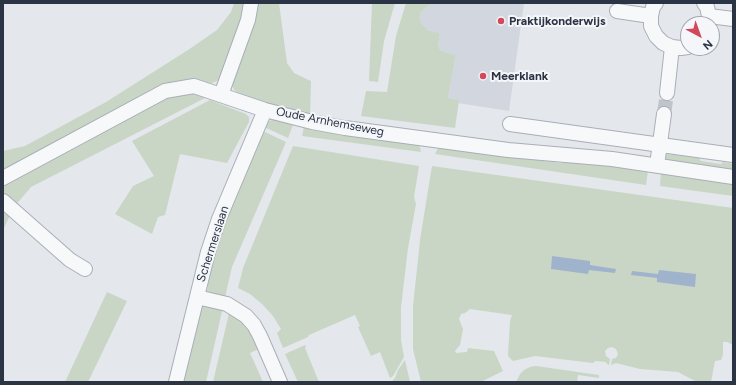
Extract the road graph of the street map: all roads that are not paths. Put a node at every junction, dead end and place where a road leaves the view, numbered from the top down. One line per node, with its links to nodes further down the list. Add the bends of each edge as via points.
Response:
1 (251, 3): 12 (street, via 248,20)
2 (656, 3): 5 (street)
3 (704, 3): 6 (street)
4 (617, 11): 5 (street)
5 (651, 16): 9 (street, via 651,26 656,36)
6 (708, 16)
7 (733, 19): 8 (street)
8 (720, 20)
9 (672, 47): 10 (street); 11 (street)
10 (680, 48)
11 (667, 93)
12 (221, 95): 13 (street, Oude Arnhemseweg); 20 (street, Oude Arnhemseweg, via 194,86 165,91)
13 (265, 110): 18 (street, Oude Arnhemseweg, via 345,128 508,150); 23 (street, Schermerslaan, via 208,252)
14 (664, 114): 16 (street)
15 (510, 124): 16 (street)
16 (660, 144): 17 (street); 18 (street)
17 (733, 155)
18 (657, 165): 19 (street, Oude Arnhemseweg)
19 (733, 177)
20 (3, 178)
21 (3, 201): 22 (street, via 70,260)
22 (85, 269)
23 (197, 297): 24 (street, Schermerslaan); 25 (street, via 227,304 246,316 260,336)
24 (176, 382)
25 (280, 382)

